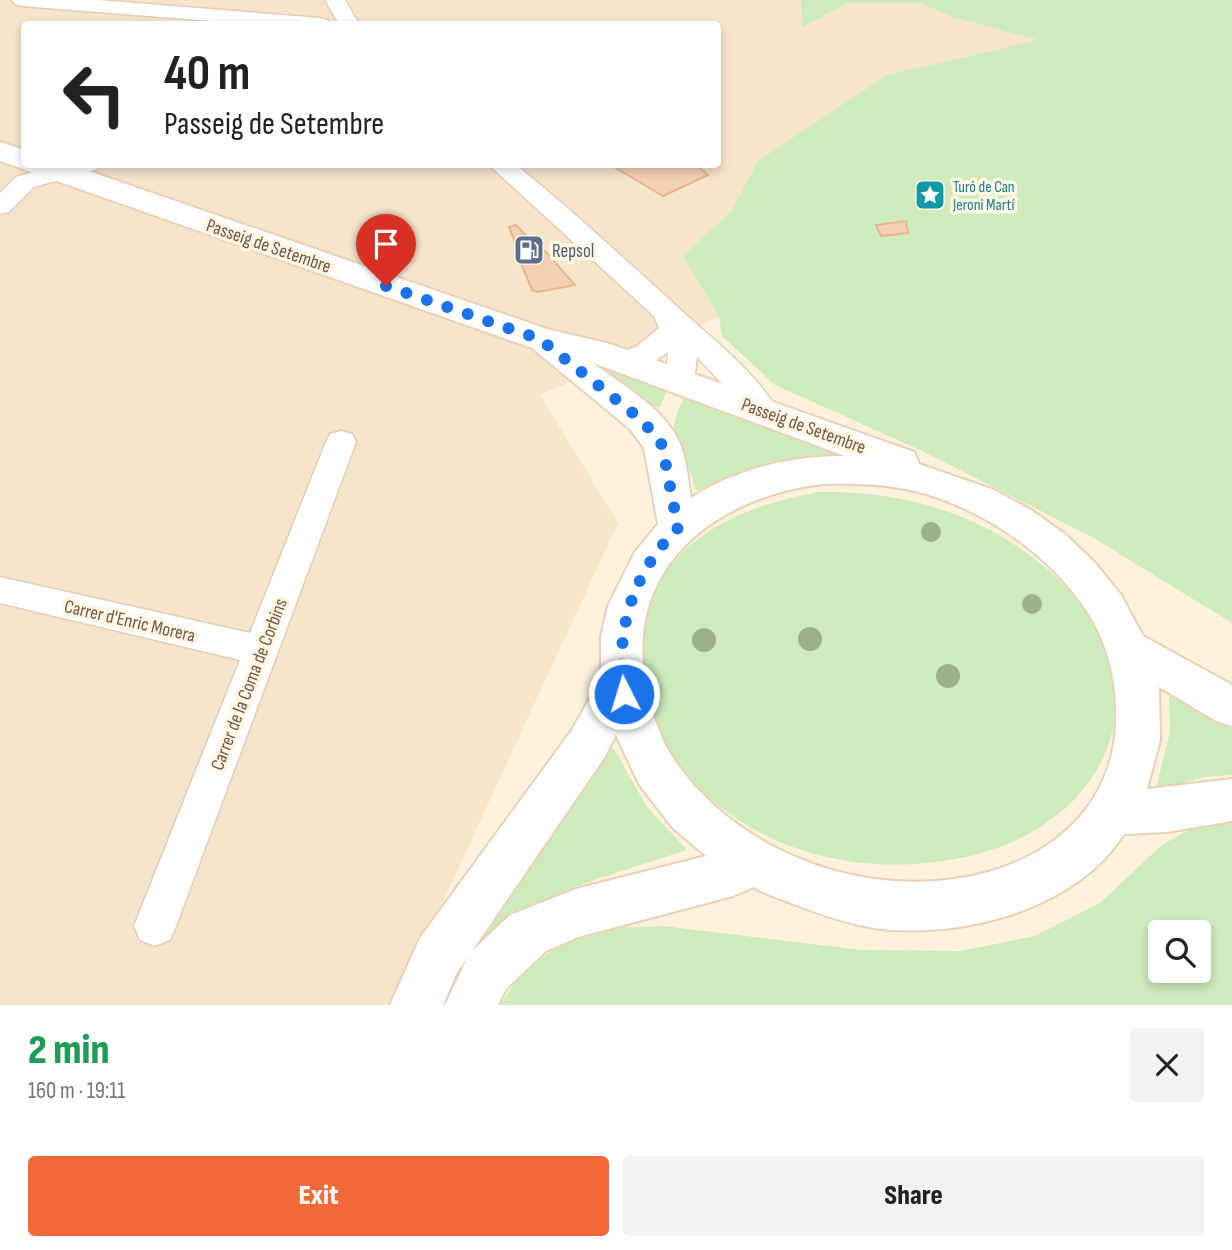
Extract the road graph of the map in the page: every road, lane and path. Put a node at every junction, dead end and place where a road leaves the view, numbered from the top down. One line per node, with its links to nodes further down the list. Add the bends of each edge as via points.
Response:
1 (22, 0): 3 (street)
2 (335, 0): 4 (street)
3 (283, 21)
4 (347, 21)
5 (0, 151): 6 (street)
6 (21, 159)
7 (60, 168): 10 (street, via 25,182)
8 (65, 168): 12 (street, Passeig de Setembre)
9 (505, 168): 11 (street)
10 (0, 207)
11 (670, 320): 13 (street, via 658,348); 14 (street, via 683,356); 15 (street, via 731,373)
12 (540, 339): 13 (street, Passeig de Setembre); 17 (street, Passeig de Setembre, via 643,421)
13 (624, 361): 14 (street, Passeig de Setembre)
14 (680, 380): 15 (street, Passeig de Setembre); 17 (street)
15 (762, 409): 18 (street, Passeig de Setembre, via 901,461)
16 (341, 442): 22 (street, Carrer de la Coma de Corbins)
17 (662, 445): 19 (street, Passeig de Setembre)
18 (943, 485): 19 (street, via 874,471 799,473 737,491); 21 (street, via 1001,510 1054,547 1097,594)
19 (678, 528): 23 (street, via 635,587 621,642)
20 (0, 590): 22 (street, Carrer d'Enric Morera)
21 (1127, 648): 24 (street); 26 (street, via 1137,684 1139,732 1133,768)
22 (261, 650): 28 (street, Carrer de la Coma de Corbins)
23 (622, 681): 27 (street, via 636,734 667,786 699,822); 29 (street, via 588,744 438,956)
24 (1232, 707)
25 (1232, 800): 26 (street)
26 (1111, 813): 27 (street, via 1080,850 1052,870 1012,889 967,902 928,906 868,902 809,887)
27 (754, 862): 30 (street, via 733,873 576,913 528,933 488,971)
28 (155, 926)
29 (416, 1005)
30 (471, 1005)

